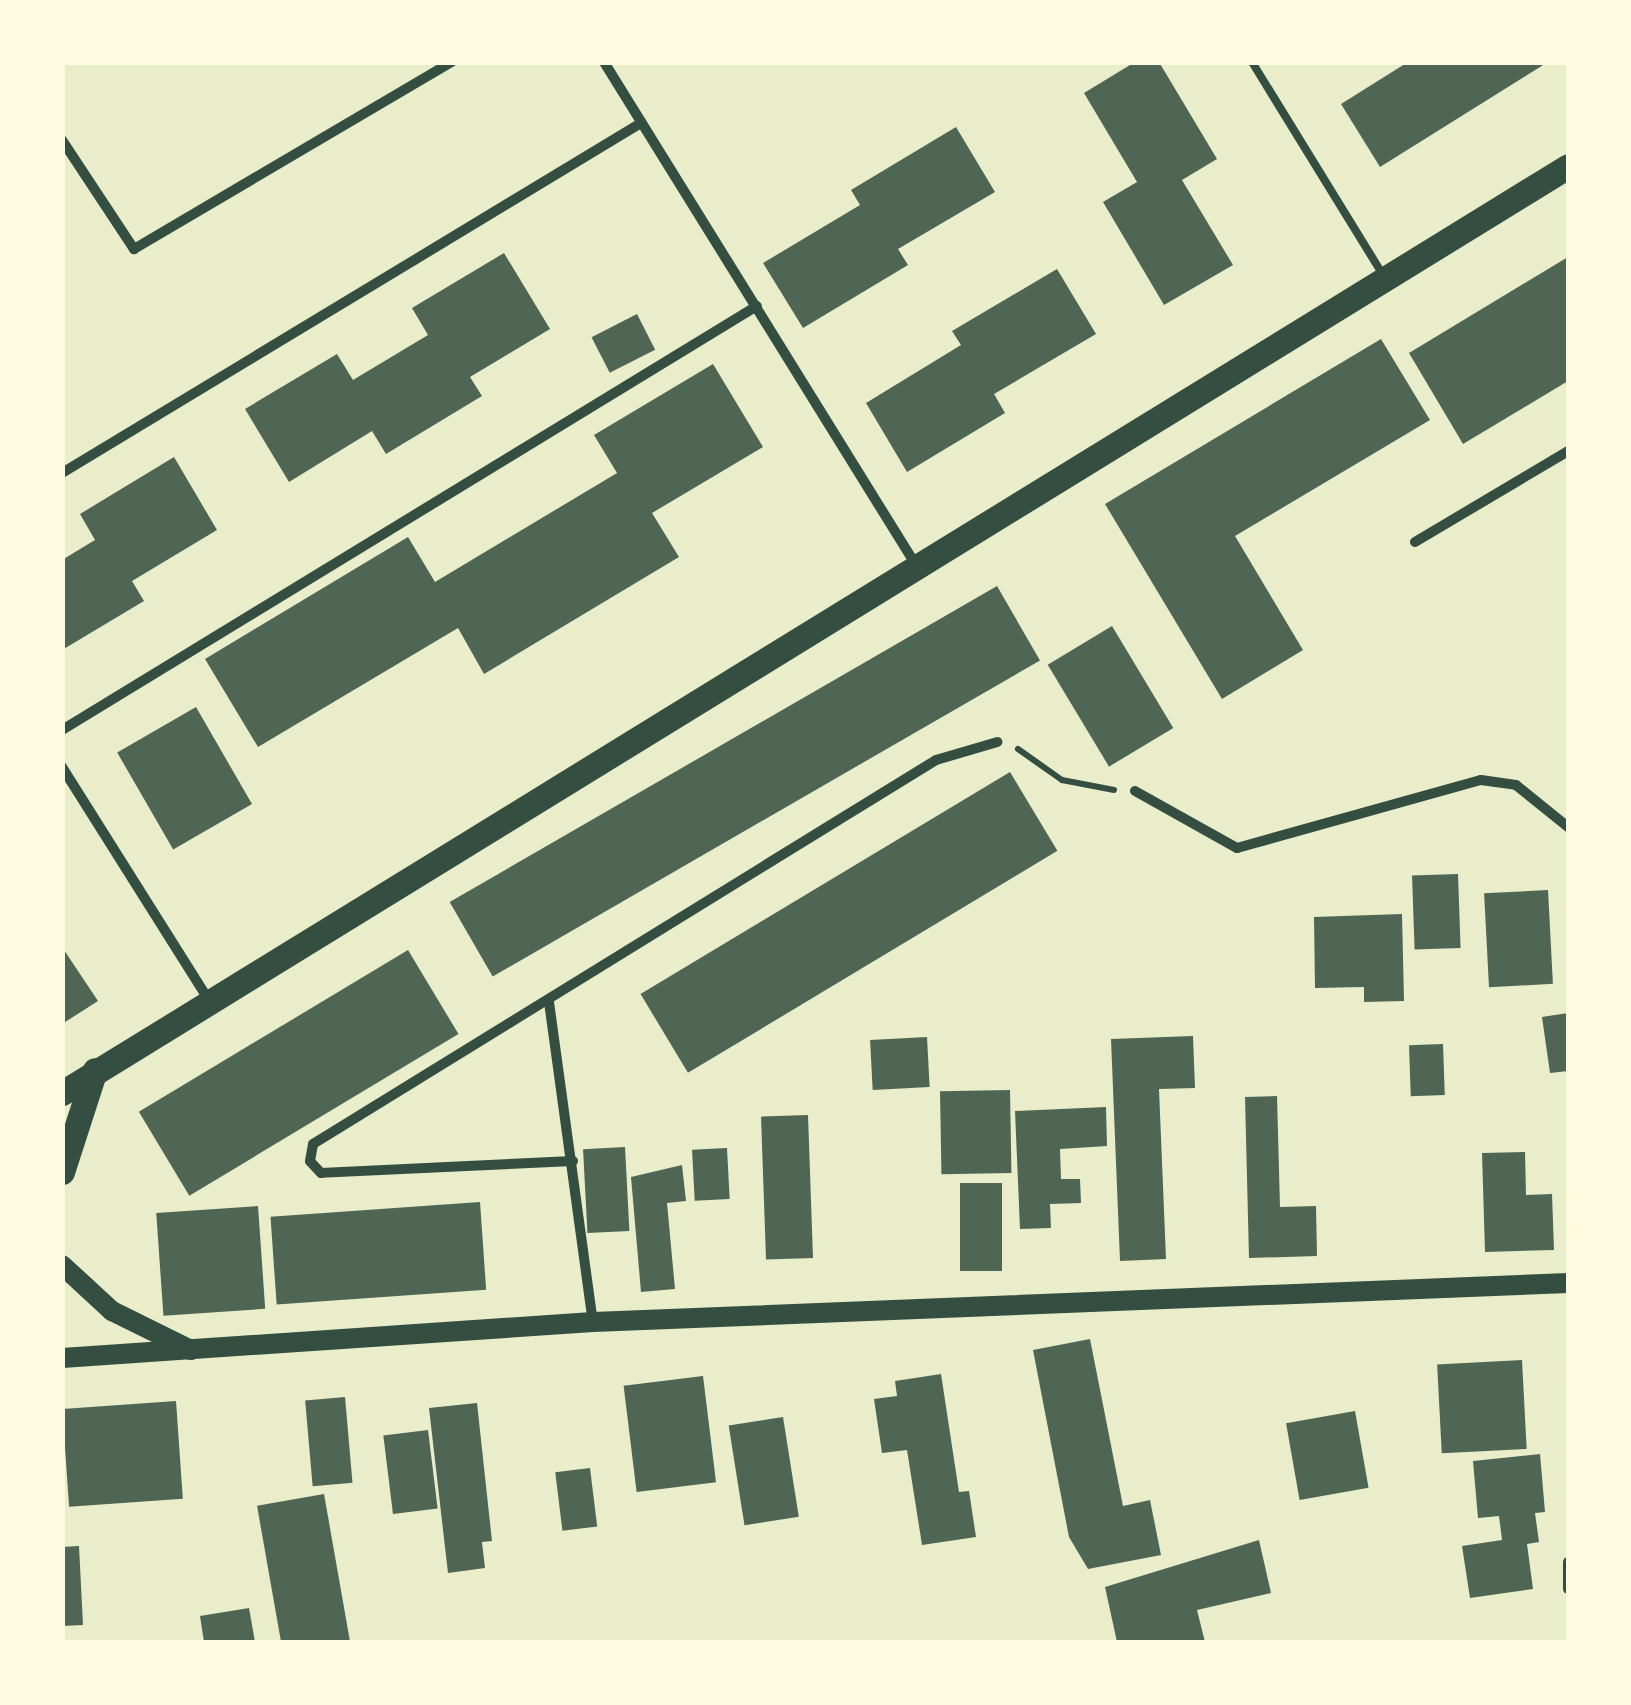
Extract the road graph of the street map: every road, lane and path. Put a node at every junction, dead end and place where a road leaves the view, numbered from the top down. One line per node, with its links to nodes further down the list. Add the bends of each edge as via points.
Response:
1 (452, 62): 5 (street, via 134,249)
2 (604, 62): 4 (street)
3 (1252, 62): 7 (lane)
4 (641, 122): 8 (street); 10 (street)
5 (62, 140)
6 (1568, 166): 7 (main road)
7 (1384, 277): 12 (main road)
8 (756, 306): 12 (street); 13 (street)
9 (1568, 451): 11 (street)
10 (62, 473)
11 (1415, 542)
12 (914, 562): 18 (main road)
13 (62, 730)
14 (997, 742): 16 (path, via 1062,780); 19 (street, via 936,760)
15 (62, 766): 18 (street)
16 (1135, 791): 17 (street, via 1237,848 1481,780 1516,785)
17 (1567, 824)
18 (208, 999): 20 (main road)
19 (549, 1002): 22 (street); 22 (street, via 312,1144 310,1161 321,1173)
20 (94, 1070): 21 (main road); 23 (main road)
21 (62, 1093)
22 (573, 1162): 26 (street)
23 (62, 1172)
24 (62, 1265): 27 (main road, via 112,1312)
25 (1568, 1283): 26 (main road)
26 (593, 1322): 27 (main road)
27 (198, 1352): 28 (main road)
28 (62, 1358)
29 (1568, 1562): 30 (street)
30 (1568, 1590)

